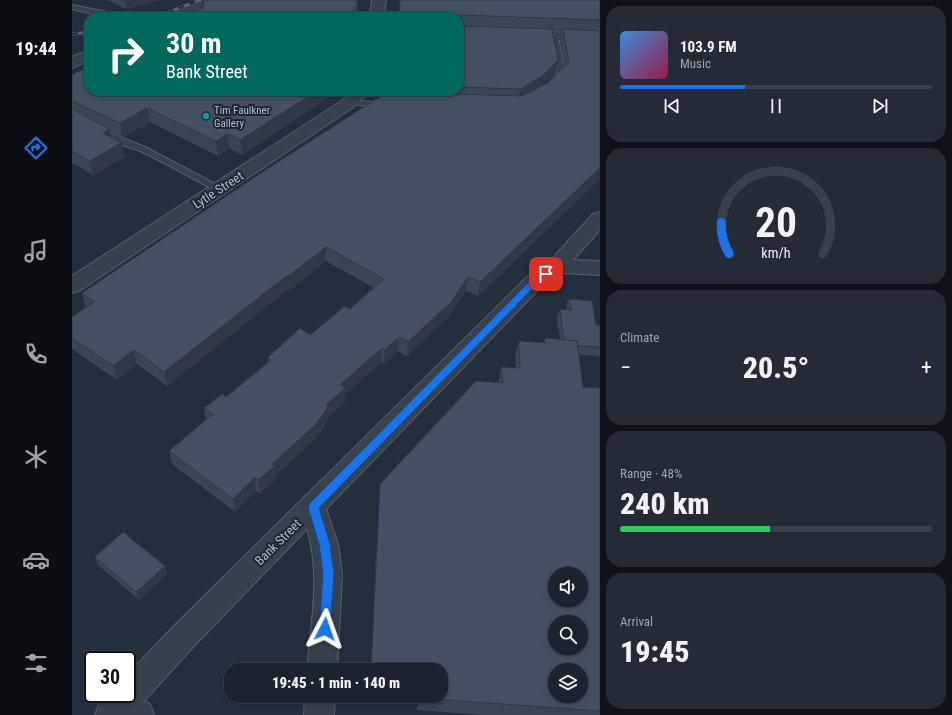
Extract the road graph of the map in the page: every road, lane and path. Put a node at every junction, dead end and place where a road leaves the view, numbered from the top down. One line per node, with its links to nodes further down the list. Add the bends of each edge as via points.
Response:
1 (211, 0): 5 (street)
2 (378, 0): 6 (street)
3 (72, 7): 4 (lane)
4 (93, 12)
5 (185, 12)
6 (377, 12)
7 (507, 35): 8 (street)
8 (554, 36): 9 (street); 12 (lane, via 561,74)
9 (600, 38)
10 (84, 57): 11 (street)
11 (72, 63)
12 (546, 89)
13 (356, 96): 14 (lane, via 367,104); 16 (street, Lytle Street)
14 (387, 104)
15 (95, 129): 16 (lane)
16 (220, 188): 20 (street, Lytle Street)
17 (600, 218): 18 (street, Bank Street)
18 (557, 266): 19 (street); 21 (street, Bank Street, via 534,282)
19 (600, 270)
20 (72, 286)
21 (313, 507): 22 (street, via 325,544 328,574); 24 (street, Bank Street, via 184,637)
22 (322, 663)
23 (320, 703): 25 (street)
24 (123, 711)
25 (319, 715)

